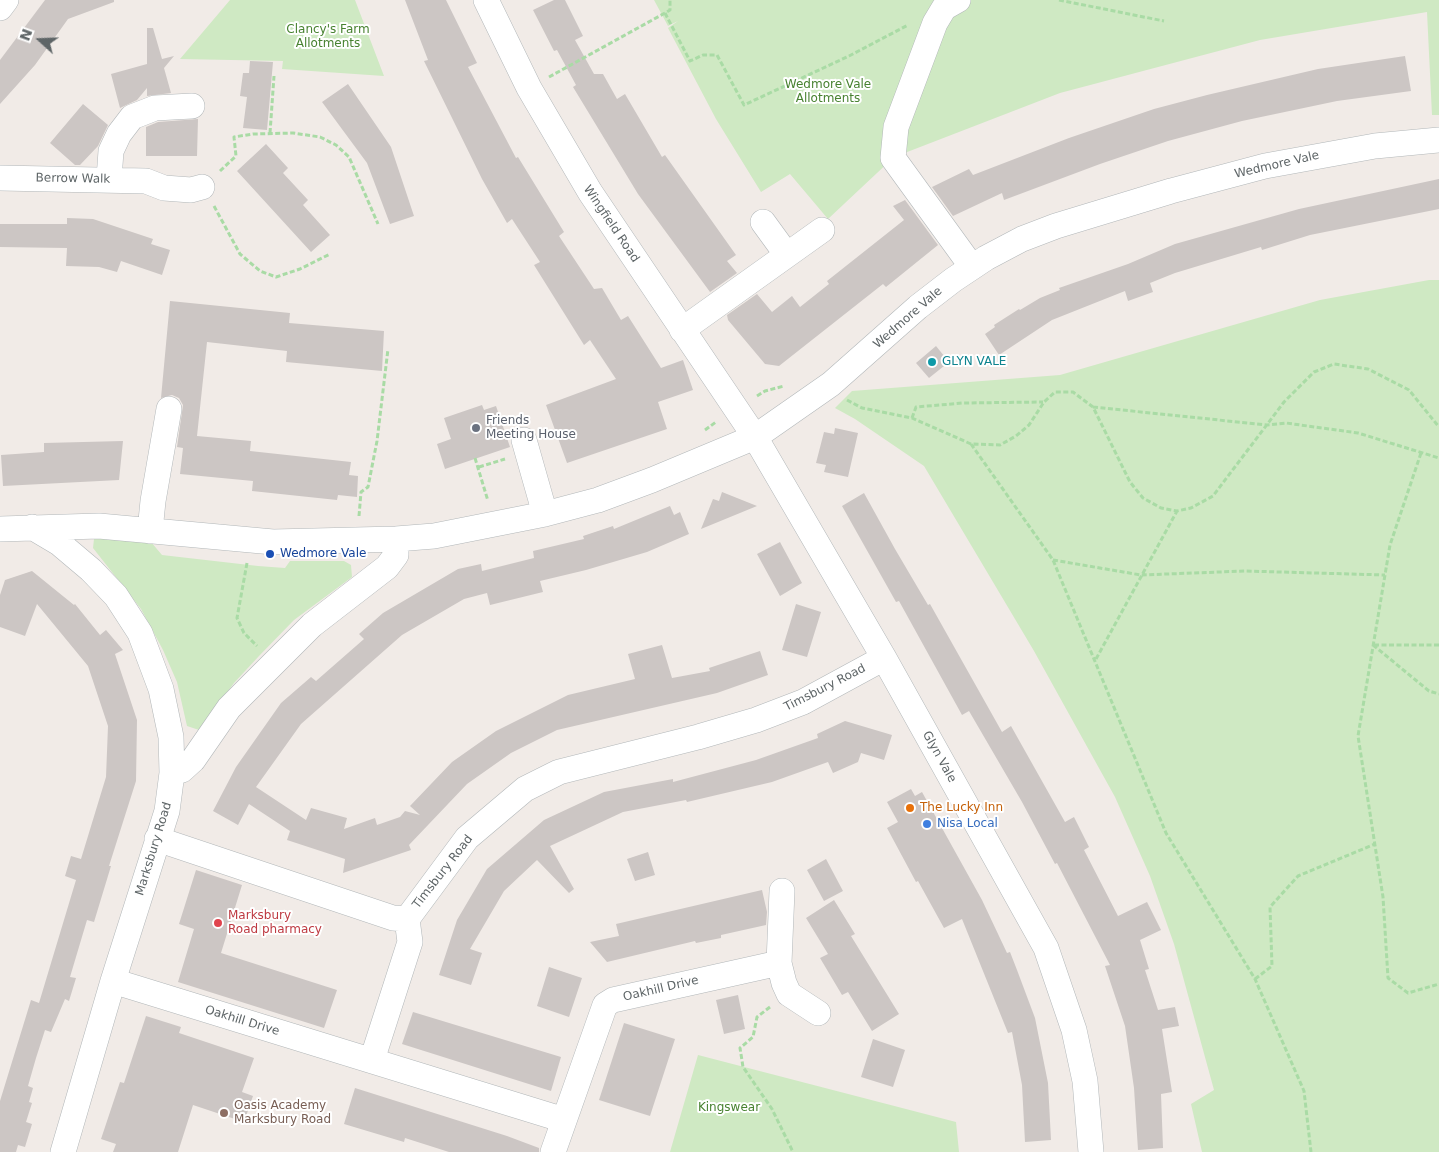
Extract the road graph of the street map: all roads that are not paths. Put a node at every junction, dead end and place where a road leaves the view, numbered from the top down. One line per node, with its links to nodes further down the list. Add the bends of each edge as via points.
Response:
1 (6, 0): 4 (street)
2 (486, 0): 14 (street, Wingfield Road, via 529,88 590,192)
3 (958, 0): 13 (street, via 944,8 935,23 896,128 893,158)
4 (0, 8)
5 (192, 106): 8 (street, via 155,108 132,117 111,152)
6 (1439, 140): 13 (street, Wedmore Vale, via 1376,146 1265,166 1056,226 1022,239)
7 (0, 178): 8 (street, Berrow Walk)
8 (109, 179): 9 (street, Berrow Walk, via 146,181 164,188 191,190)
9 (202, 187)
10 (763, 222): 12 (street)
11 (822, 230): 12 (street)
12 (786, 255): 14 (street)
13 (972, 267): 16 (street, Wedmore Vale, via 918,307 831,384)
14 (682, 330): 16 (street, Wingfield Road)
15 (169, 409): 21 (street)
16 (755, 437): 18 (street, Wedmore Vale, via 598,500); 23 (street, Glyn Vale)
17 (524, 440): 18 (street)
18 (546, 514): 22 (street, Wedmore Vale, via 434,536)
19 (32, 527): 20 (street, Wedmore Vale); 21 (street, Wedmore Vale, via 99,526); 24 (street, Marksbury Road, via 59,543 91,570 116,596 140,633 161,688 171,737)
20 (0, 529)
21 (150, 531): 22 (street, Wedmore Vale, via 273,542)
22 (396, 539): 24 (street, via 396,555 387,567 312,625 229,708 193,760)
23 (884, 658): 27 (street, Timsbury Road, via 802,702 756,720 559,772 525,789 467,838); 35 (street, Glyn Vale, via 1046,948 1074,1030 1085,1081)
24 (172, 774): 25 (street, Marksbury Road, via 167,810)
25 (157, 839): 27 (street); 29 (street, Marksbury Road)
26 (782, 891): 28 (street)
27 (400, 918): 31 (street, via 410,942)
28 (779, 963): 30 (street, via 789,994); 32 (street, Oakhill Drive, via 608,1002 601,1012)
29 (113, 981): 31 (street, Oakhill Drive); 33 (street, Marksbury Road)
30 (818, 1013)
31 (372, 1060): 32 (street, Oakhill Drive)
32 (564, 1120): 34 (street, Oakhill Drive)
33 (63, 1152)
34 (553, 1152)
35 (1091, 1152)

